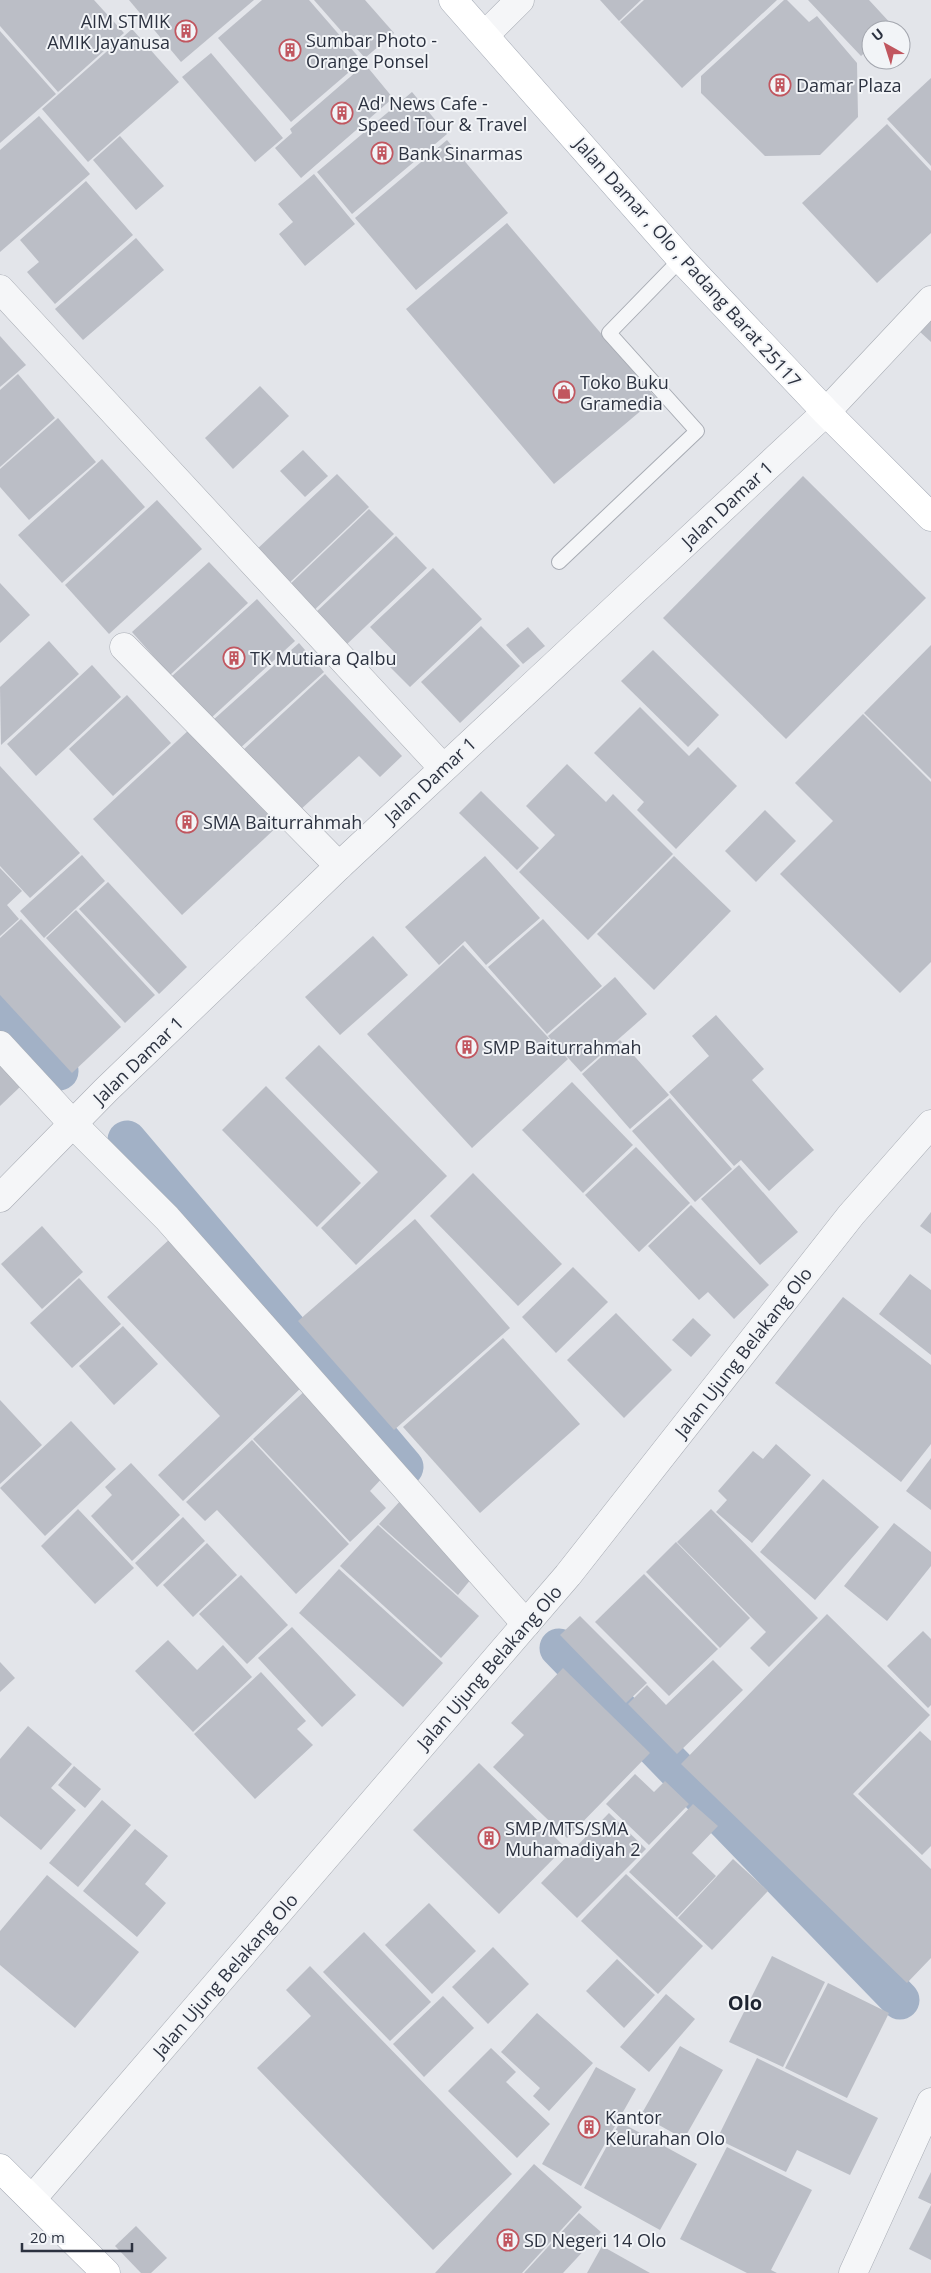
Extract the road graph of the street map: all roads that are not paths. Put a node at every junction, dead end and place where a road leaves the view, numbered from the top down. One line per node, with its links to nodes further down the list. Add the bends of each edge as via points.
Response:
1 (453, 0): 3 (main road, Jalan Damar , Olo , Padang Barat 25117)
2 (520, 0): 3 (street)
3 (485, 35): 4 (main road, Jalan Damar , Olo , Padang Barat 25117)
4 (681, 259): 7 (main road, Jalan Damar , Olo , Padang Barat 25117); 9 (lane, via 609,333 697,431)
5 (0, 289): 11 (street)
6 (931, 300): 7 (street, Jalan Damar 1)
7 (826, 412): 8 (main road, Jalan Damar , Olo , Padang Barat 25117); 11 (street, Jalan Damar 1)
8 (931, 517)
9 (559, 562)
10 (124, 647): 12 (street)
11 (443, 768): 12 (street, Jalan Damar 1)
12 (339, 866): 14 (street, Jalan Damar 1)
13 (0, 1044): 14 (street)
14 (75, 1121): 16 (street, Jalan Damar 1); 17 (street, via 167,1218)
15 (931, 1124): 17 (street, Jalan Ujung Belakang Olo, via 851,1216)
16 (0, 1198)
17 (528, 1622): 20 (street, Jalan Ujung Belakang Olo)
18 (931, 2102): 22 (street)
19 (0, 2168): 20 (main road)
20 (32, 2199): 21 (main road)
21 (106, 2273)
22 (853, 2273)

